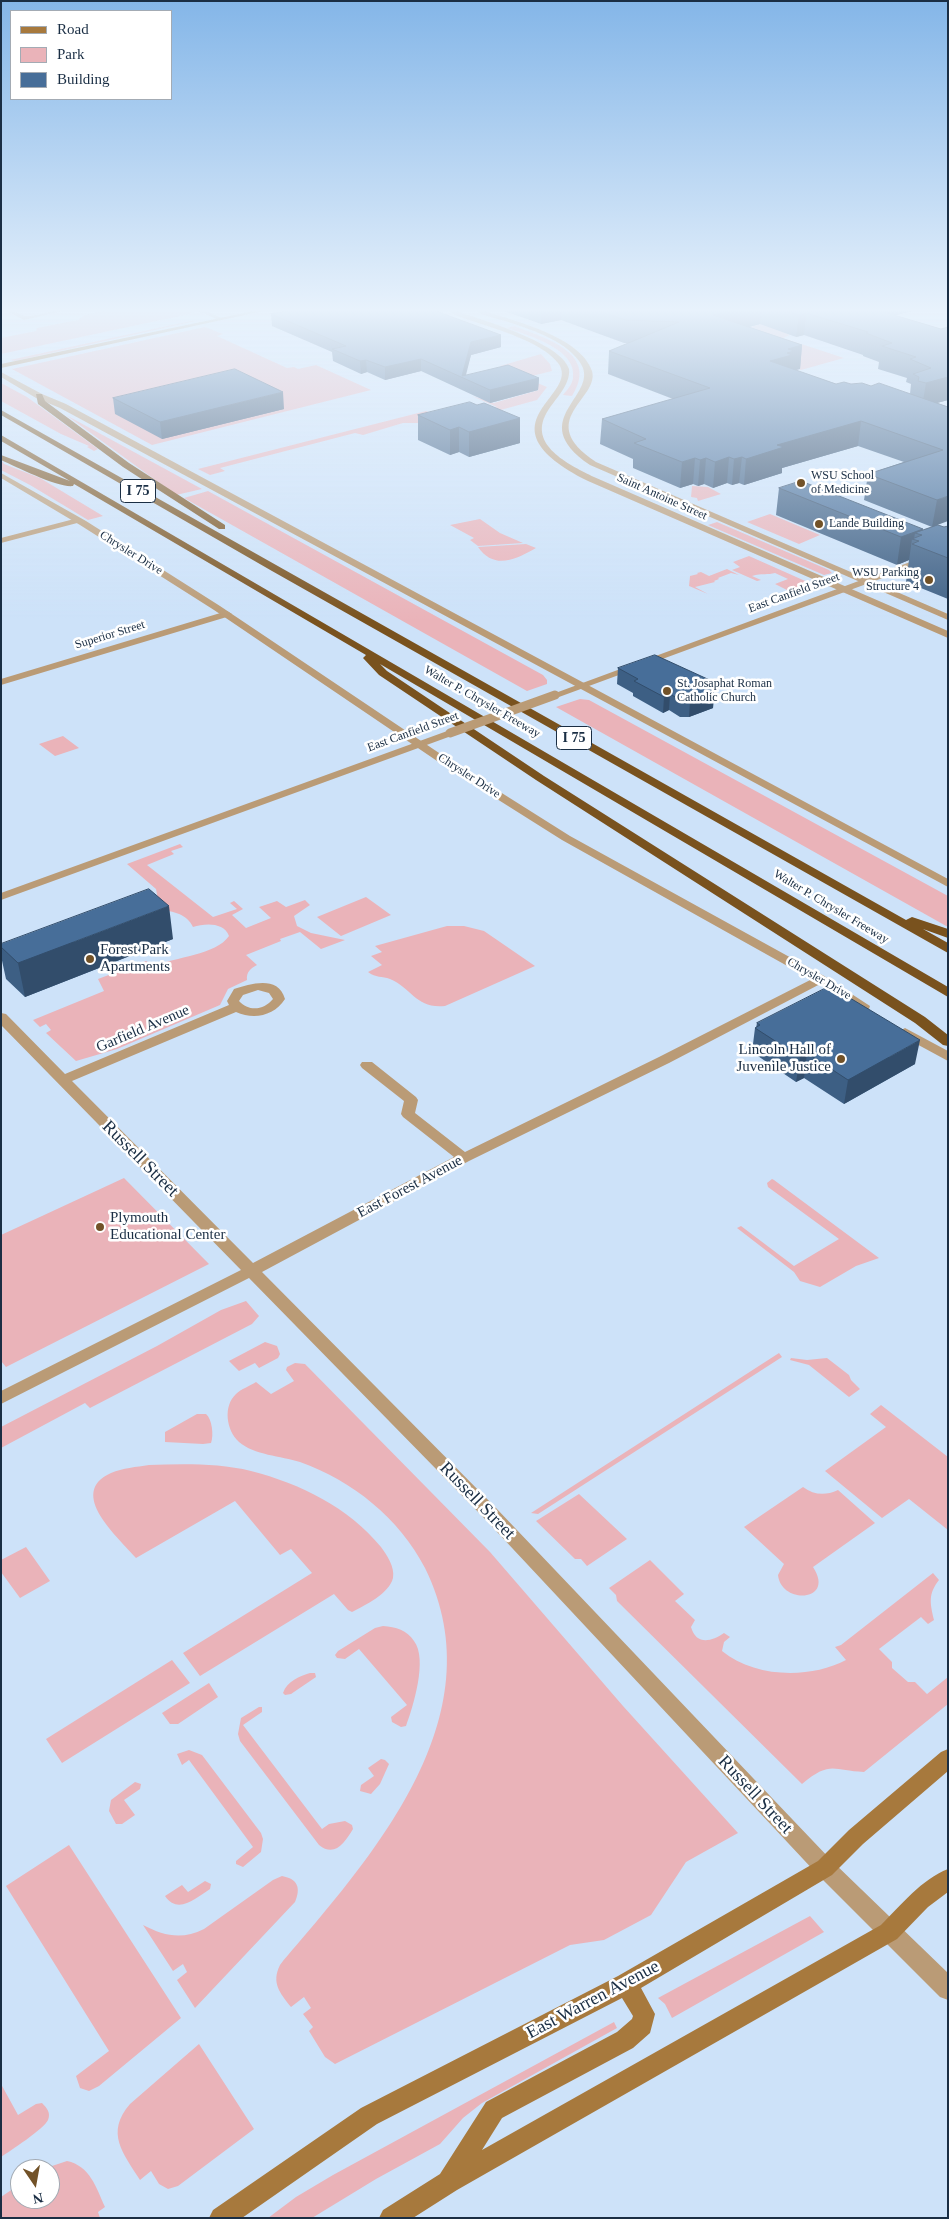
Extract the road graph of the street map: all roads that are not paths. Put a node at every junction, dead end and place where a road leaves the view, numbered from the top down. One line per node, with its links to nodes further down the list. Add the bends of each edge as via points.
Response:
1 (5, 415): 18 (highway, Walter P. Chrysler Freeway / I 75)
2 (58, 415): 18 (highway, via 178,501 257,549)
3 (80, 415): 26 (street)
4 (542, 415): 7 (street, Saint Antoine Street, via 538,429 541,439)
5 (565, 415): 7 (street, Saint Antoine Street, via 565,435)
6 (1, 437): 11 (highway, Walter P. Chrysler Freeway / I 75)
7 (561, 449): 10 (street, Saint Antoine Street, via 565,466); 13 (street, Saint Antoine Street)
8 (1, 457): 11 (highway, via 45,476)
9 (1, 475): 15 (street, Chrysler Drive)
10 (601, 483): 12 (street, Saint Antoine Street); 13 (street, via 615,480 647,494)
11 (95, 491): 24 (highway, Walter P. Chrysler Freeway / I 75)
12 (635, 498): 14 (street, via 694,518); 20 (street, Saint Antoine Street)
13 (681, 503): 14 (street, Saint Antoine Street)
14 (711, 516): 19 (street, Saint Antoine Street)
15 (78, 520): 16 (street); 21 (street, Chrysler Drive)
16 (1, 541)
17 (948, 551): 19 (street, East Canfield Street)
18 (275, 570): 30 (highway, Walter P. Chrysler Freeway / I 75)
19 (865, 582): 20 (street, East Canfield Street); 22 (street, Saint Antoine Street)
20 (844, 589): 23 (street, Saint Antoine Street); 26 (street, East Canfield Street)
21 (226, 614): 25 (street, Superior Street); 27 (street, Chrysler Drive)
22 (948, 617)
23 (946, 632)
24 (349, 640): 34 (highway, Walter P. Chrysler Freeway / I 75); 39 (highway, via 384,673 540,778 920,1020)
25 (1, 682)
26 (582, 685): 27 (street, East Canfield Street, bridge); 28 (street)
27 (420, 744): 29 (street, East Canfield Street); 33 (street, Chrysler Drive, via 589,852)
28 (948, 884)
29 (1, 897)
30 (873, 907): 31 (highway); 32 (highway, Walter P. Chrysler Freeway / I 75)
31 (948, 934)
32 (948, 950)
33 (820, 979): 36 (street, Chrysler Drive); 43 (street, East Forest Avenue)
34 (948, 994)
35 (236, 1007): 42 (street, Garfield Avenue)
36 (878, 1015)
37 (1, 1017): 42 (street, Russell Street)
38 (894, 1025): 40 (street)
39 (948, 1042)
40 (948, 1057)
41 (367, 1065): 43 (street, via 411,1100 408,1114)
42 (62, 1080): 44 (street, Russell Street)
43 (464, 1158): 44 (street, East Forest Avenue)
44 (253, 1270): 45 (street, East Forest Avenue); 47 (street, Russell Street, via 490,1513)
45 (1, 1398)
46 (948, 1758): 47 (main road, East Warren Avenue)
47 (824, 1868): 49 (street, Russell Street); 50 (main road, East Warren Avenue)
48 (948, 1879): 49 (main road)
49 (889, 1932): 51 (street, Russell Street); 52 (main road)
50 (626, 1984): 52 (main road, via 644,2014 642,2025 625,2040 494,2110); 53 (main road, East Warren Avenue, via 369,2116)
51 (948, 1989)
52 (449, 2182): 54 (main road)
53 (221, 2218)
54 (391, 2218)

